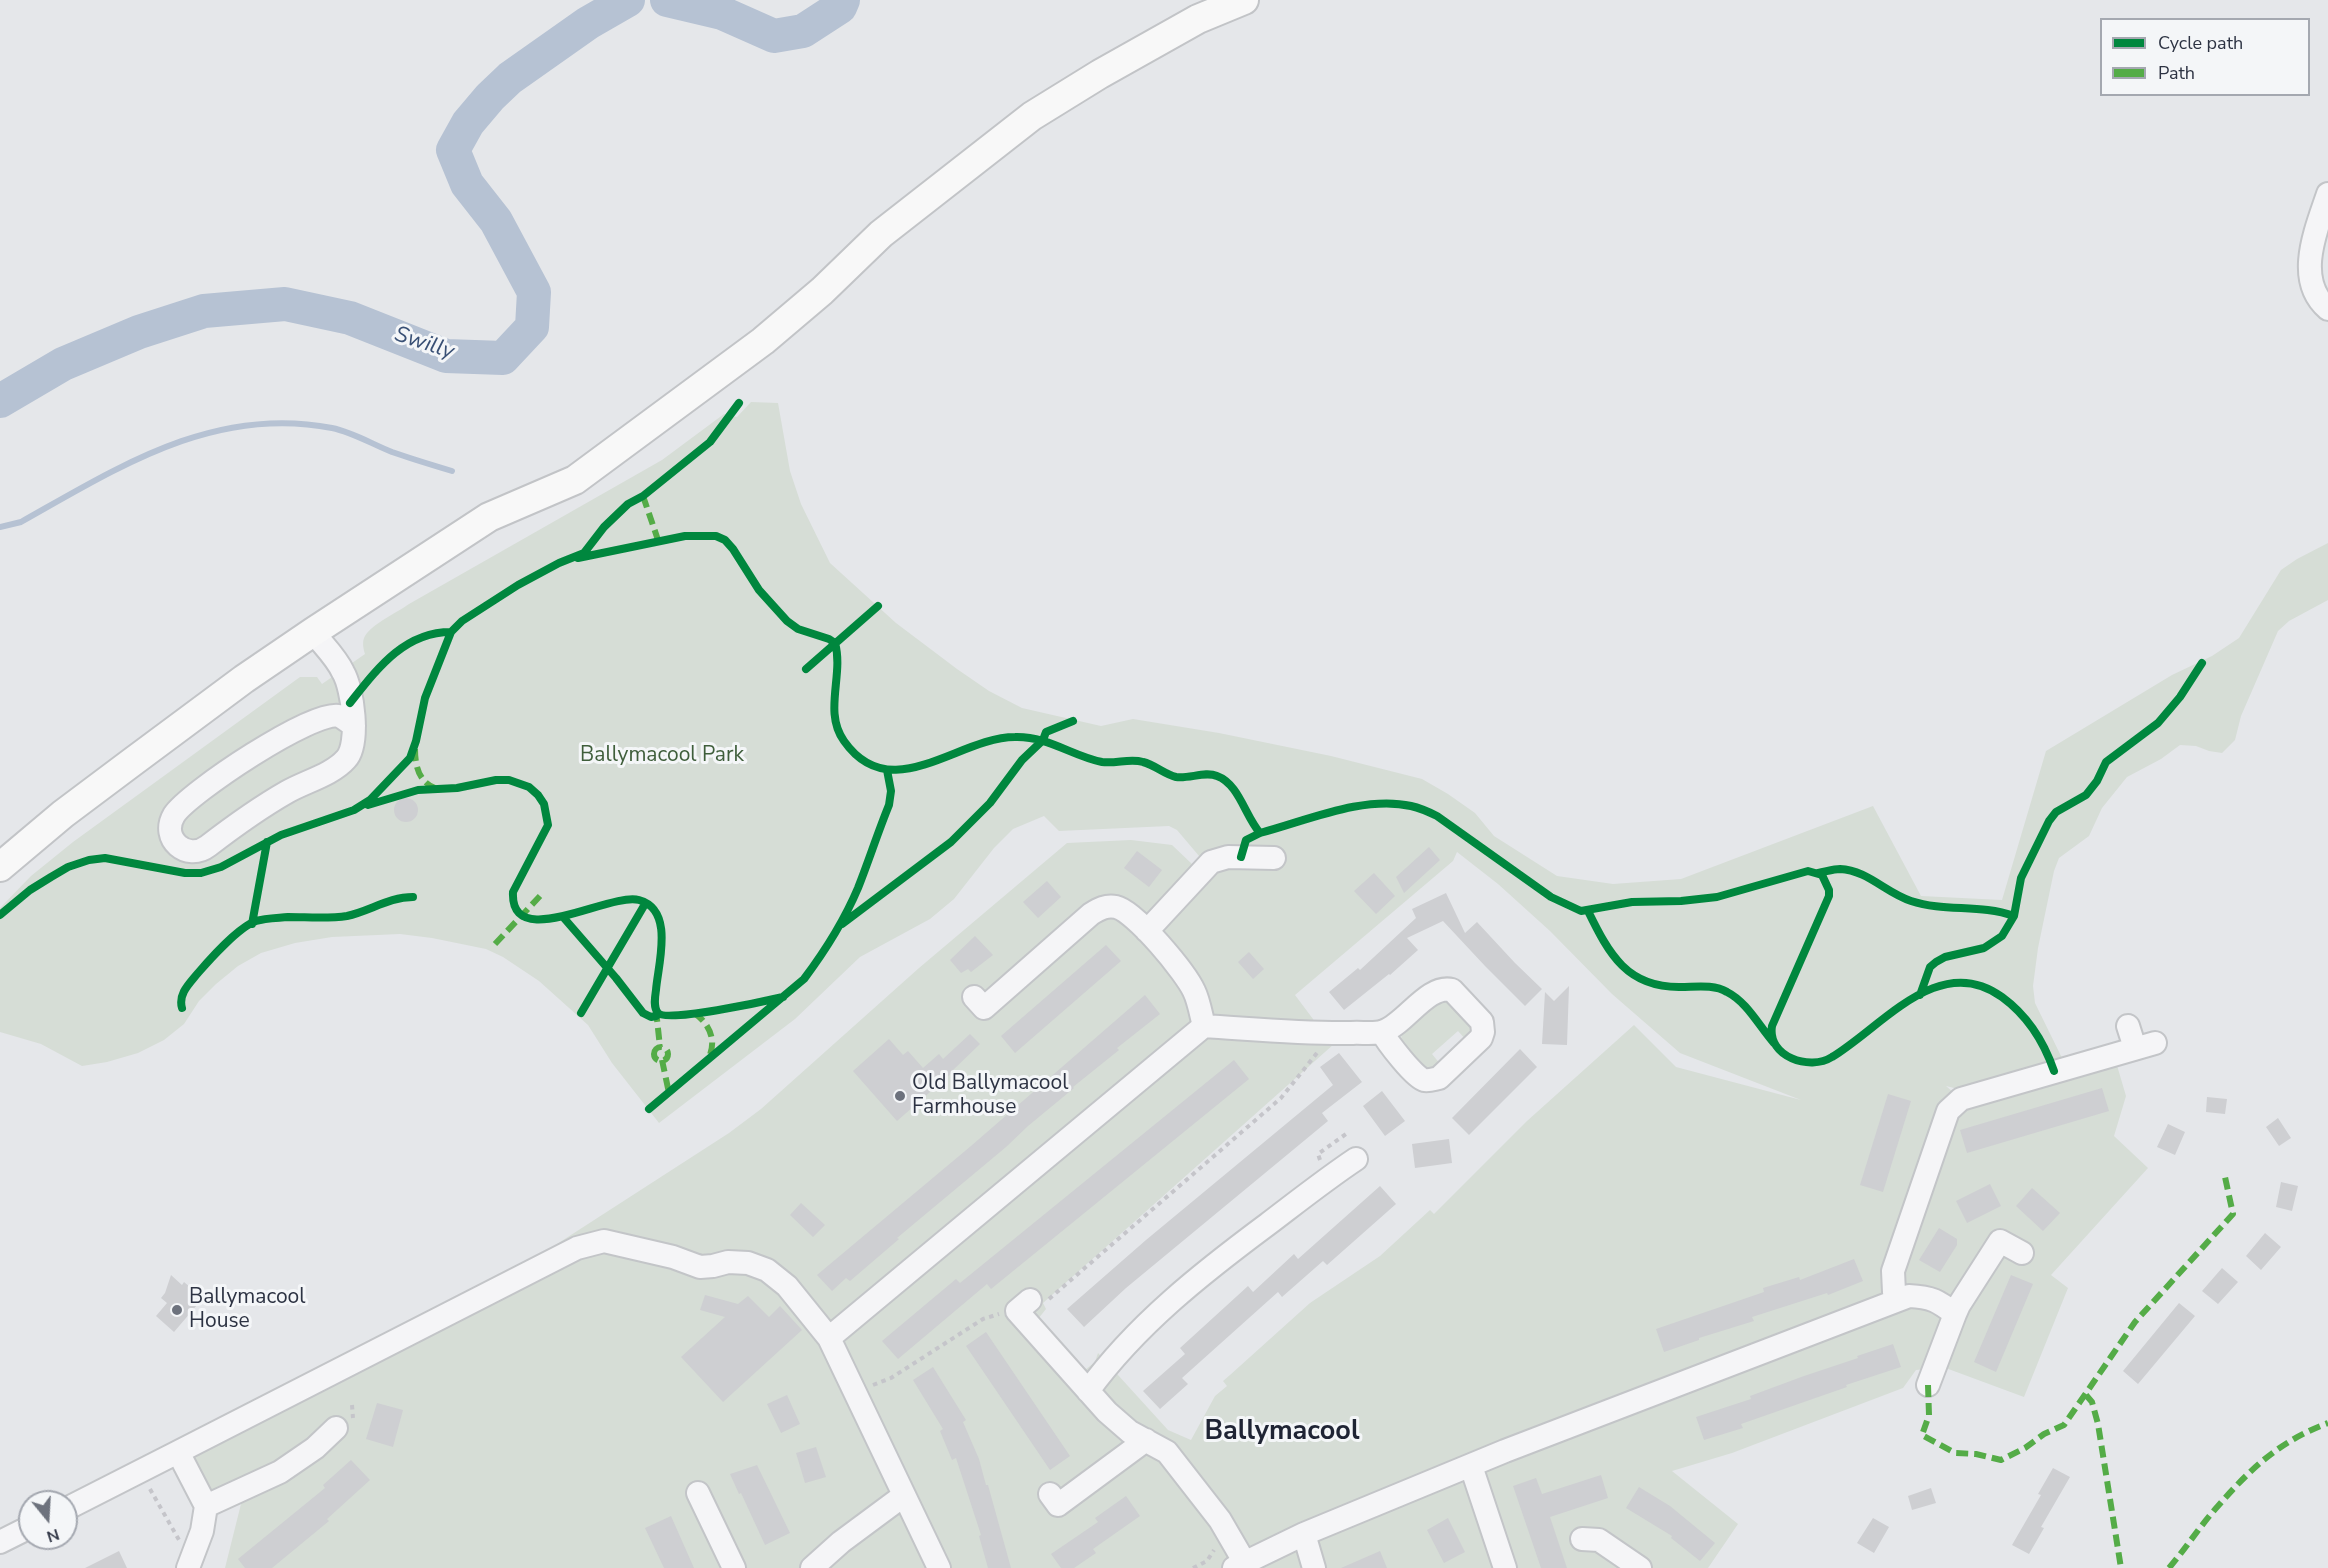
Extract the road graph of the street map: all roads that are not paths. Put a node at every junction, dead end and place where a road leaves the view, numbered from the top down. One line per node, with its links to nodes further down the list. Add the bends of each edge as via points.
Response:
1 (1245, 0): 4 (main road, via 1198,19 1032,116 881,234 763,341 575,480 489,517)
2 (2328, 194): 3 (street, via 2311,244 2310,281 2319,302)
3 (2328, 309)
4 (313, 632): 5 (street); 9 (main road, via 63,814)
5 (344, 673): 6 (street, via 334,698); 7 (street)
6 (303, 725): 7 (street, via 339,716); 7 (street, via 225,774 175,814 170,825 177,847 200,852 247,815 346,760 354,746)
7 (354, 726)
8 (1274, 858): 10 (street, via 1228,857 1211,861)
9 (0, 867)
10 (1147, 931): 11 (street, via 1117,907 1101,907 984,1008); 12 (street, via 1195,991)
11 (974, 997)
12 (1204, 1026): 13 (street, via 1286,1032); 20 (street)
13 (1382, 1032): 13 (street, via 1420,1078 1430,1080 1439,1078 1481,1038 1483,1027 1446,988 1434,992)
14 (2139, 1039): 18 (street, via 1955,1102 1948,1111 1893,1271)
15 (1356, 1159): 22 (street, via 1209,1267 1107,1364)
16 (2022, 1253): 19 (street, via 2000,1241)
17 (1030, 1300): 22 (street, via 1017,1311)
18 (1897, 1300): 19 (street, via 1926,1297 1940,1301); 26 (street)
19 (1955, 1314): 21 (street)
20 (829, 1338): 25 (street, via 787,1286 766,1270 748,1263 728,1262 713,1276 673,1257 604,1241 577,1248); 29 (street)
21 (1928, 1385)
22 (1088, 1392): 24 (street, via 1130,1432)
23 (336, 1428): 31 (street, via 280,1472)
24 (1146, 1440): 28 (street, via 1058,1505); 36 (street, via 1167,1452 1220,1520)
25 (177, 1452): 30 (street); 31 (street)
26 (1471, 1466): 33 (street); 42 (street)
27 (697, 1493): 38 (street)
28 (1050, 1494)
29 (903, 1496): 39 (street); 40 (street)
30 (78, 1503)
31 (206, 1506): 37 (street, via 202,1531)
32 (18, 1533): 35 (street)
33 (1304, 1534): 36 (street); 41 (street)
34 (1582, 1539): 43 (street, via 1599,1540)
35 (0, 1542)
36 (1239, 1565)
37 (188, 1568)
38 (734, 1568)
39 (812, 1568)
40 (939, 1568)
41 (1314, 1568)
42 (1505, 1568)
43 (1640, 1568)

